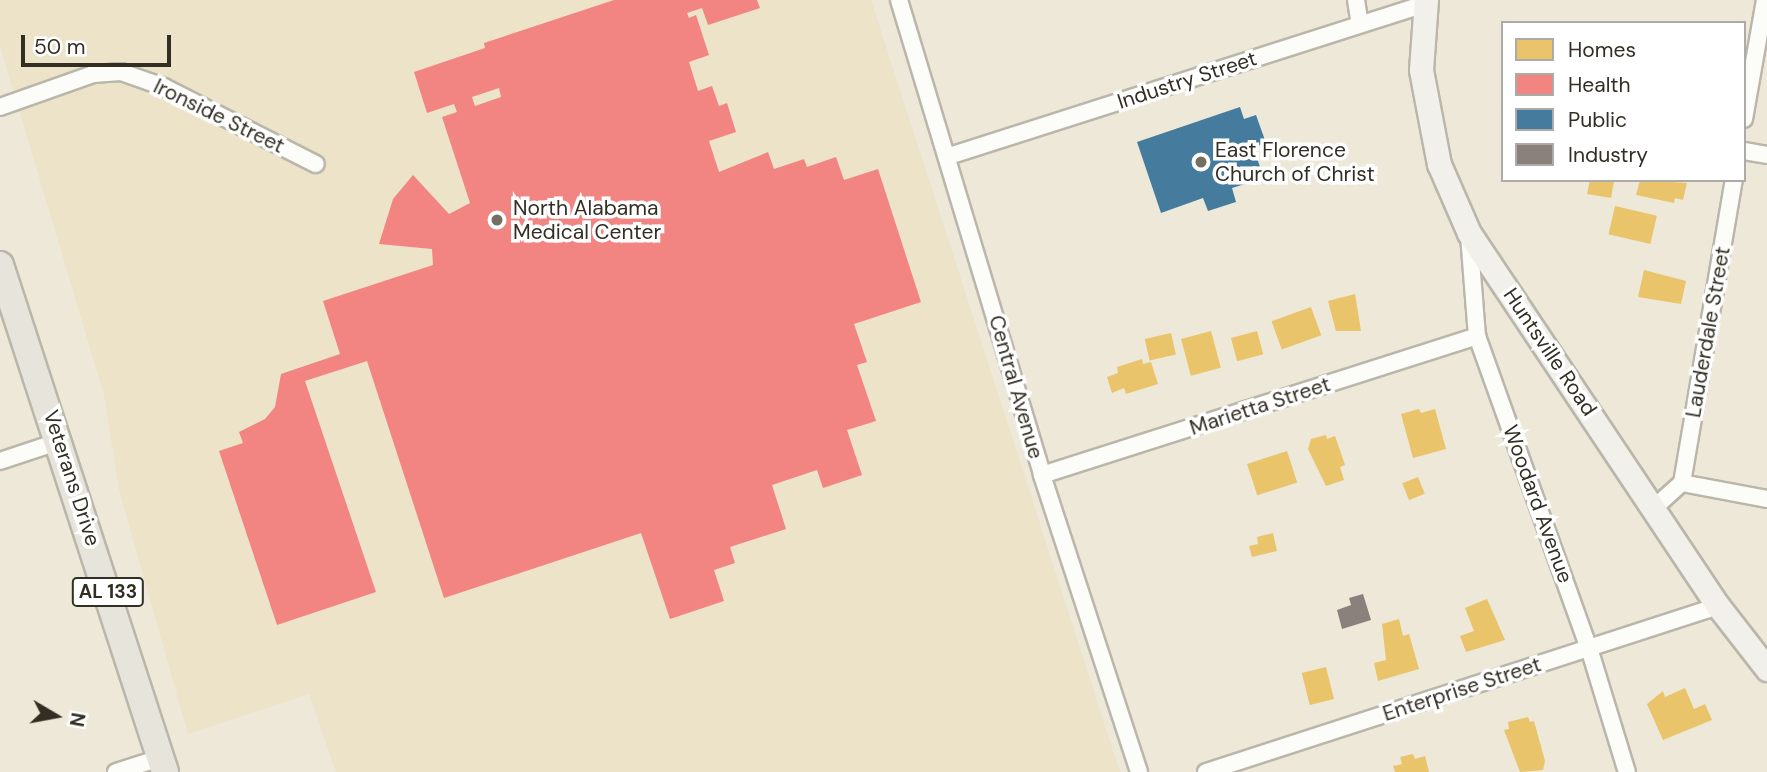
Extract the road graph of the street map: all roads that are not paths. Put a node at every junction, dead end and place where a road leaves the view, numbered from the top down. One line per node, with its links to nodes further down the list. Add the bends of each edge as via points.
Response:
1 (900, 0): 10 (street, Central Avenue)
2 (1356, 0): 5 (street)
3 (1765, 0): 7 (street)
4 (1425, 2): 5 (street, Industry Street); 13 (main road, Huntsville Road, via 1424,83 1439,164)
5 (1360, 24): 10 (street, Industry Street)
6 (0, 107): 11 (street, Ironside Street, via 93,74 121,72 164,87)
7 (1746, 108)
8 (1746, 151): 9 (street)
9 (1767, 155)
10 (949, 156): 18 (street, Central Avenue)
11 (316, 164)
12 (1734, 182): 19 (street, Lauderdale Street)
13 (1469, 233): 15 (street, Woodard Avenue); 21 (main road, Huntsville Road)
14 (1, 270): 16 (main road, Veterans Drive / AL 133)
15 (1477, 336): 18 (street, Marietta Street); 23 (street, Woodard Avenue)
16 (60, 441): 17 (street); 25 (main road, Veterans Drive / AL 133)
17 (0, 461)
18 (1042, 475): 27 (street, Central Avenue)
19 (1682, 483): 20 (street); 21 (street)
20 (1767, 499)
21 (1654, 507): 22 (main road, Huntsville Road)
22 (1718, 606): 23 (street, Enterprise Street); 24 (main road, Huntsville Road)
23 (1589, 648): 28 (street, Enterprise Street); 29 (street, Woodard Avenue)
24 (1767, 669)
25 (162, 765): 26 (street)
26 (116, 772)
27 (1139, 772)
28 (1206, 772)
29 (1627, 772)

